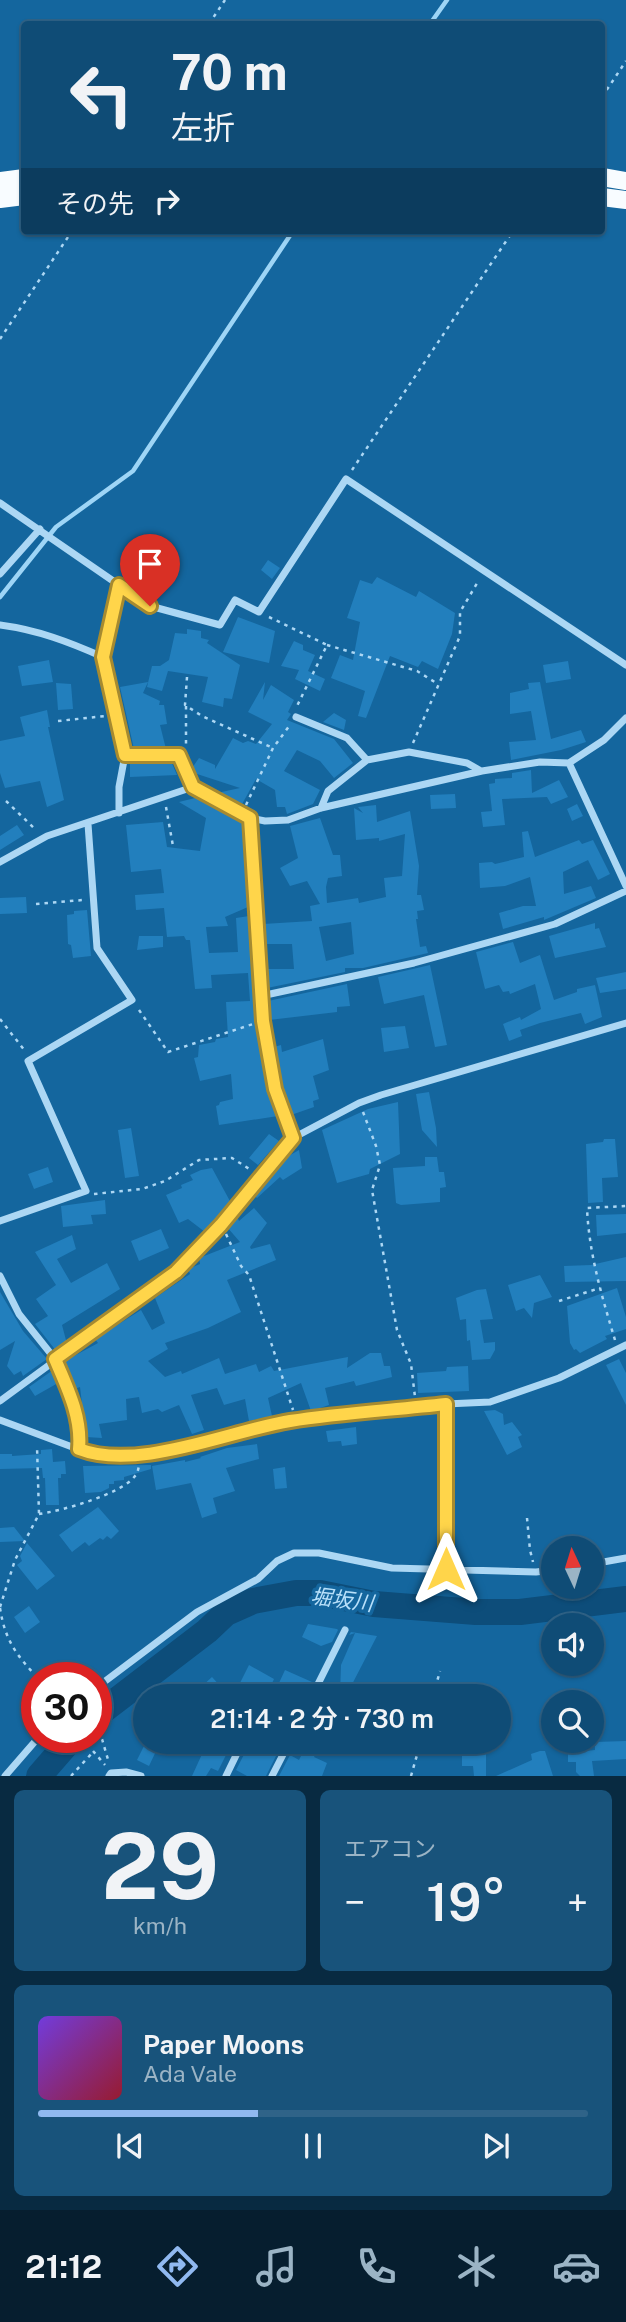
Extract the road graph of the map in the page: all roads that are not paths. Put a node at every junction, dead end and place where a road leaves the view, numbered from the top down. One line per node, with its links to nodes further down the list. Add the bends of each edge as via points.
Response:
1 (21, 178): 3 (main road)
2 (605, 178): 4 (main road)
3 (0, 181)
4 (626, 181)
5 (21, 196): 7 (main road)
6 (605, 197): 8 (main road)
7 (0, 199)
8 (626, 200)
9 (0, 503): 10 (street)
10 (41, 530): 11 (street); 12 (street)
11 (0, 573)
12 (119, 585): 14 (street); 15 (street, via 150,606 220,625 235,600 259,612 346,479)
13 (0, 625): 14 (street, via 52,635)
14 (103, 657): 18 (street)
15 (626, 664)
16 (296, 716): 19 (street, via 347,738)
17 (626, 718): 20 (street, via 604,740)
18 (125, 755): 22 (street, via 179,755); 24 (street)
19 (367, 760): 21 (street, via 409,752 467,763); 23 (street, via 328,791)
20 (569, 763): 21 (street, via 540,762); 28 (street)
21 (482, 771): 23 (street)
22 (193, 787): 24 (street); 25 (street)
23 (321, 808): 25 (street, via 288,820)
24 (118, 813): 26 (street)
25 (250, 818): 29 (street)
26 (88, 824): 27 (street, via 47,836); 32 (street, via 97,948 132,1000 27,1062 86,1191)
27 (0, 862)
28 (626, 889): 29 (street, via 542,928 414,963)
29 (261, 996): 31 (street, via 275,1089)
30 (626, 1023): 31 (street, via 359,1103)
31 (293, 1138): 35 (street, via 176,1272)
32 (0, 1221)
33 (0, 1276): 35 (street, via 19,1314)
34 (626, 1345): 37 (street, via 559,1378 490,1402)
35 (55, 1359): 36 (street); 39 (street, via 78,1420)
36 (0, 1401)
37 (446, 1404): 39 (street, via 296,1421 140,1456 91,1454); 42 (street)
38 (0, 1420): 39 (street)
39 (79, 1449)
40 (626, 1558): 41 (street)
41 (604, 1562)
42 (446, 1569): 43 (street); 45 (street, via 392,1568 319,1553 295,1553 197,1612)
43 (541, 1571)
44 (345, 1630): 46 (street)
45 (112, 1676)
46 (318, 1684)
47 (25, 1753): 51 (street)
48 (237, 1754): 53 (street)
49 (283, 1754): 54 (street)
50 (110, 1775): 52 (street, via 126,1772)
51 (5, 1776)
52 (141, 1776)
53 (226, 1776)
54 (272, 1776)

